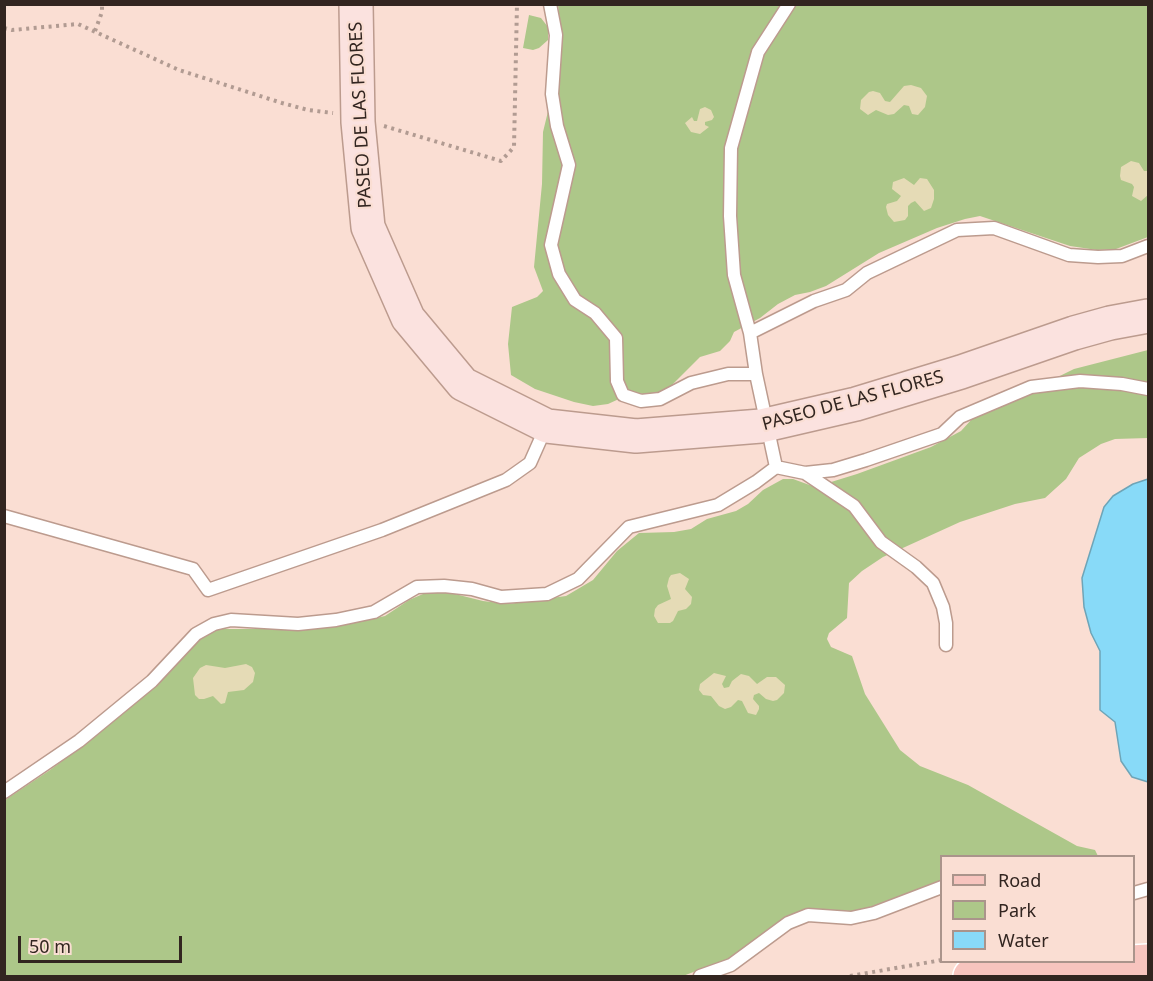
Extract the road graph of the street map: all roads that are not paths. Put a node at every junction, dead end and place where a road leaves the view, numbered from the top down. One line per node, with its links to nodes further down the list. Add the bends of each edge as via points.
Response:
1 (356, 4): 10 (street, PASEO DE LAS FLORES, via 358,122 368,226 408,318 463,384)
2 (550, 4): 7 (lane, via 556,35 552,94 569,165 551,245 559,274 575,300 595,313 616,338 617,381 623,395 641,401 660,399 691,383 728,374)
3 (789, 4): 6 (lane, via 758,52 731,148 734,275)
4 (1149, 246): 6 (lane, via 1122,256 1069,255 994,228 957,230 867,273 846,290 814,301)
5 (1149, 316): 9 (street, PASEO DE LAS FLORES, via 1074,333 950,376)
6 (750, 333): 7 (lane)
7 (756, 374): 9 (lane)
8 (1149, 389): 12 (lane, via 1080,381 1031,387 960,417 942,434 833,470)
9 (767, 425): 10 (street, PASEO DE LAS FLORES, via 636,436); 11 (lane)
10 (547, 426): 13 (lane, via 530,463 506,480 382,530 208,590 193,569)
11 (776, 468): 12 (lane); 15 (lane, via 718,505 629,527 578,579 547,594 501,597 472,589 417,587 374,612 336,620 298,624 231,620 214,624 196,634 152,681 79,741)
12 (805, 473): 14 (lane, via 854,506 881,542 933,583 943,607)
13 (4, 516)
14 (946, 645)
15 (4, 792)
16 (940, 888): 18 (lane, via 851,918 808,915 788,923 730,965)
17 (1116, 963): 19 (main road)
18 (700, 976)
19 (970, 976)

